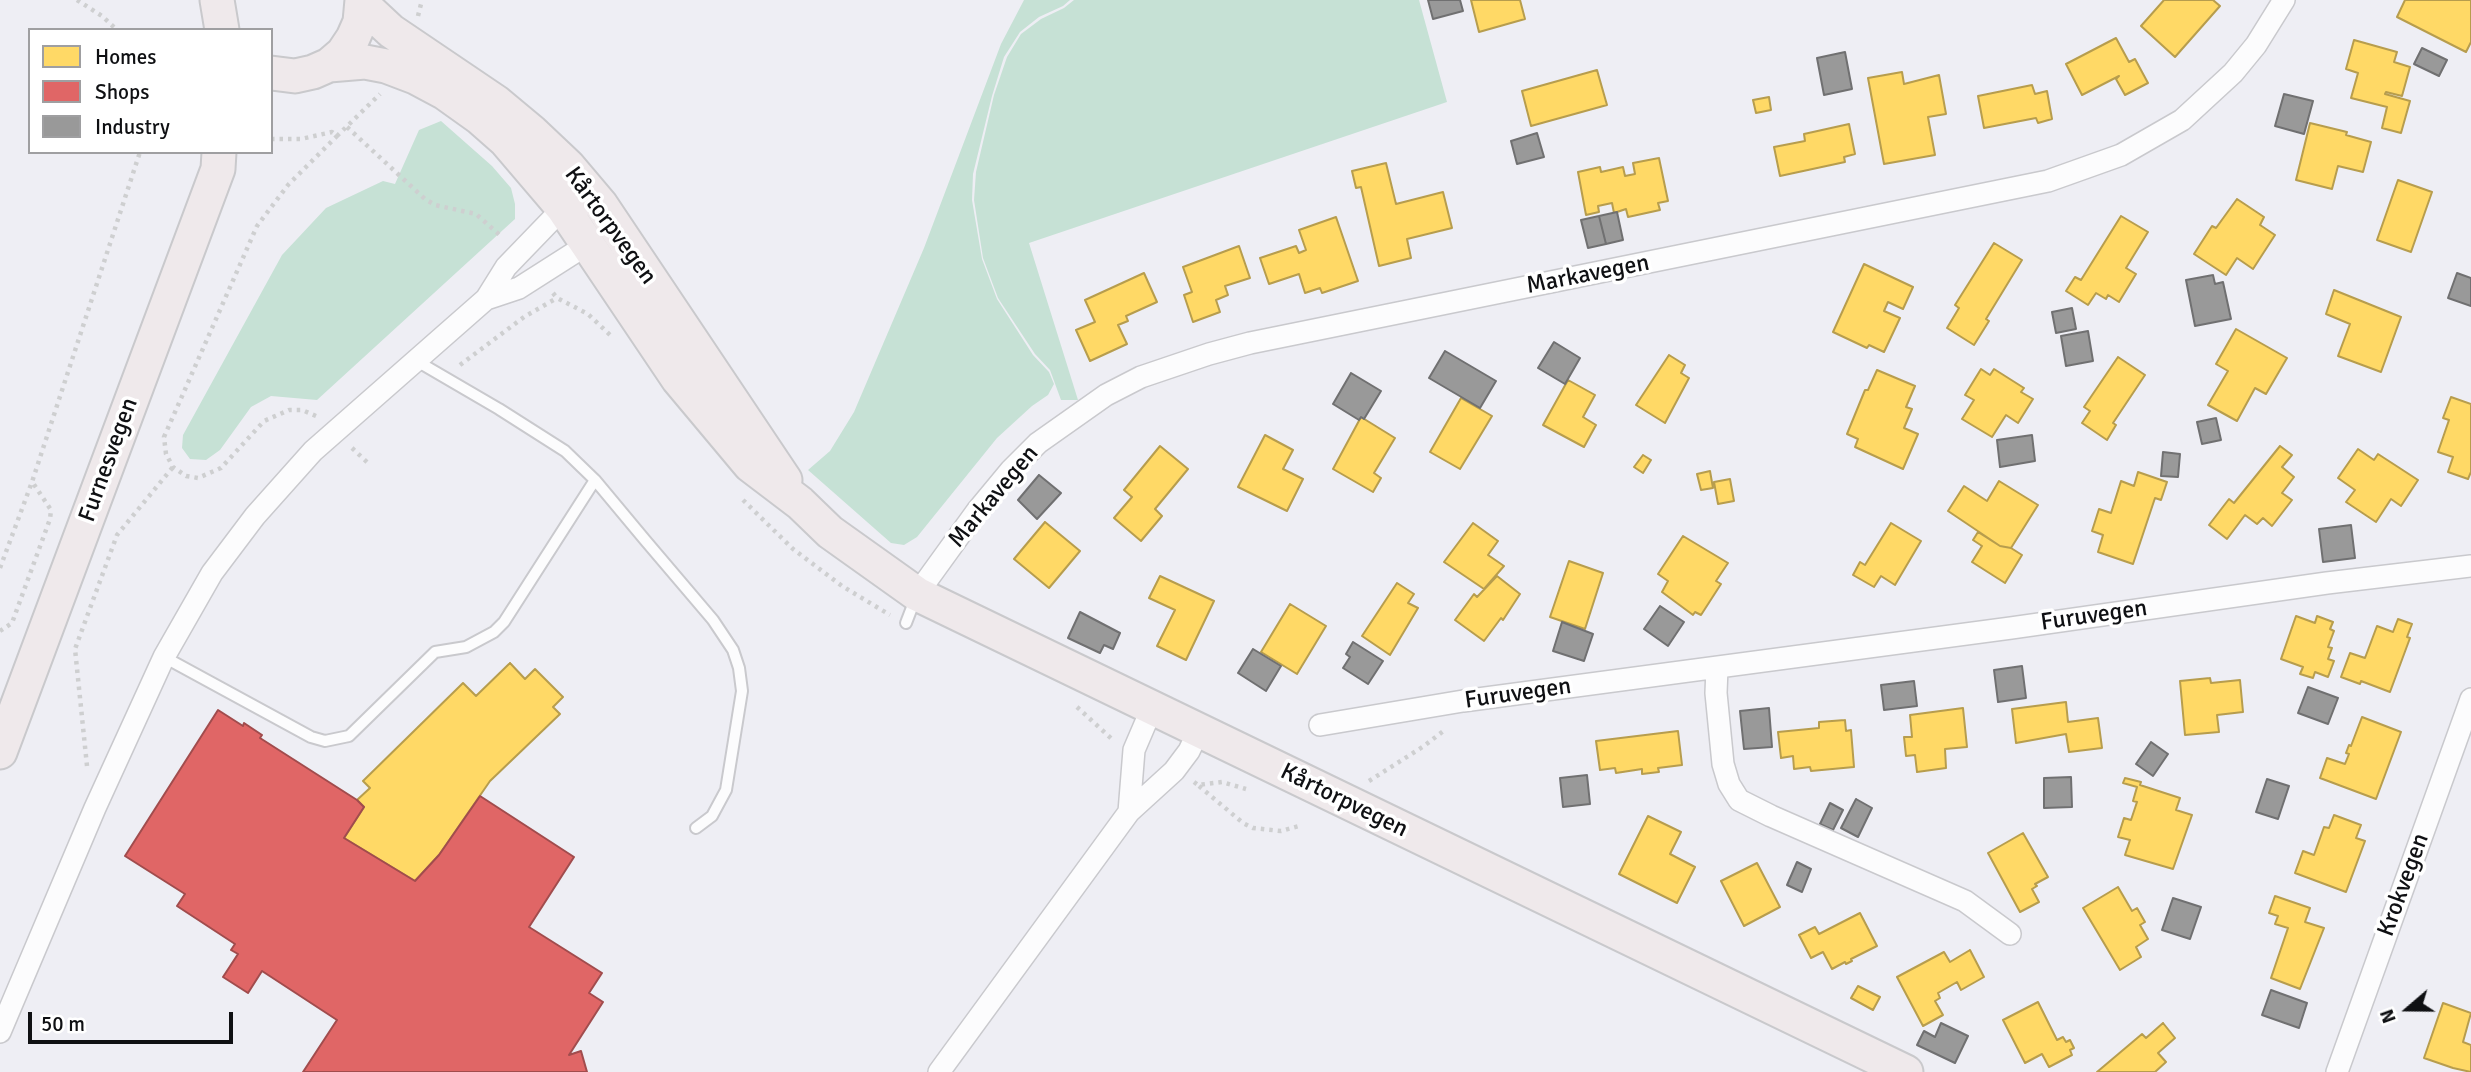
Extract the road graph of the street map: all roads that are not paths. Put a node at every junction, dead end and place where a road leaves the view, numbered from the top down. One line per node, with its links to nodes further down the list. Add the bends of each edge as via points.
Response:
1 (217, 0): 4 (main road)
2 (2284, 0): 13 (street, Markavegen, via 2234,73 2182,120 2121,155 2048,181 1250,343 1141,377 1106,395 1038,443 1011,470 977,511)
3 (362, 2): 5 (main road, via 353,38); 8 (main road, Kårtorpvegen, via 391,31 496,102 568,166)
4 (222, 28)
5 (329, 65): 6 (main road, Kårtorpvegen); 8 (main road, Kårtorpvegen, via 365,62 386,66 445,93 480,118)
6 (273, 78)
7 (223, 158): 20 (main road, Furnesvegen)
8 (586, 217): 9 (street, via 506,267); 9 (street, via 519,288); 13 (main road, Kårtorpvegen, via 800,503)
9 (485, 299): 10 (street)
10 (415, 360): 11 (lane, via 565,451); 14 (street, via 313,451 255,516 212,573)
11 (595, 480): 14 (lane, via 504,622 466,647 435,652 349,736 336,741 310,737); 22 (lane, via 713,620 739,668 742,691 726,790 712,816)
12 (2471, 566): 15 (street, Furuvegen)
13 (912, 609): 17 (main road, Kårtorpvegen)
14 (164, 657): 24 (street, via 84,831)
15 (1717, 668): 18 (street, Furuvegen, via 1463,701); 23 (street, via 1723,764 1739,800 1965,901)
16 (2471, 699): 27 (street, Krokvegen)
17 (1152, 708): 19 (main road, Kårtorpvegen); 21 (street, via 1133,750)
18 (1320, 726)
19 (1199, 730): 21 (street, via 1174,771); 26 (main road, Kårtorpvegen)
20 (0, 752)
21 (1129, 812): 25 (street)
22 (696, 828)
23 (2010, 934)
24 (0, 1032)
25 (939, 1072)
26 (1906, 1072)
27 (2337, 1072)

